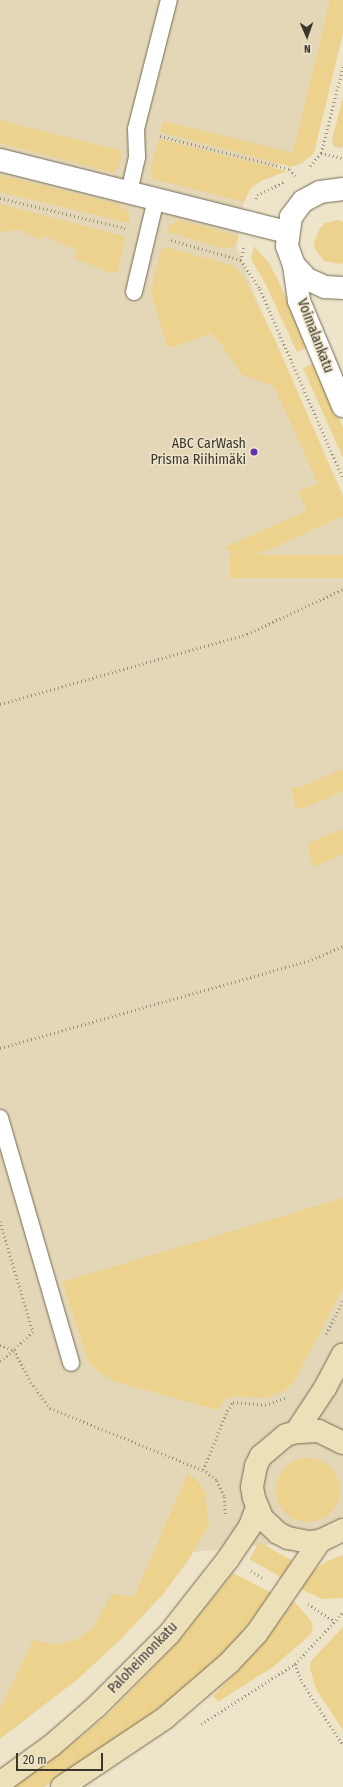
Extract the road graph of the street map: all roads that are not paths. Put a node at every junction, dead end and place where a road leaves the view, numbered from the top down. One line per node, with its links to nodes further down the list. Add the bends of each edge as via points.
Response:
1 (169, 0): 4 (lane, via 136,129 137,157)
2 (0, 160): 4 (street)
3 (343, 189): 6 (street, via 320,192 303,201 292,217)
4 (129, 192): 5 (street)
5 (156, 199): 6 (street); 9 (lane)
6 (287, 232): 7 (street, via 287,246)
7 (294, 264): 8 (street, via 316,284); 10 (street, Voimalankatu, via 299,301)
8 (343, 288)
9 (134, 292)
10 (343, 406)
11 (0, 1118): 13 (lane)
12 (343, 1354): 14 (street, via 325,1388)
13 (71, 1363)
14 (296, 1432): 15 (street, via 318,1431); 16 (street, via 276,1441 256,1466 252,1487)
15 (343, 1443)
16 (257, 1508): 18 (street, via 262,1518 278,1533 298,1541); 19 (street, Paloheimonkatu, via 250,1526 228,1559 169,1634 97,1706 51,1746)
17 (342, 1532): 18 (street)
18 (320, 1541): 20 (street, via 257,1633 229,1663 165,1718)
19 (0, 1783)
20 (62, 1787)

